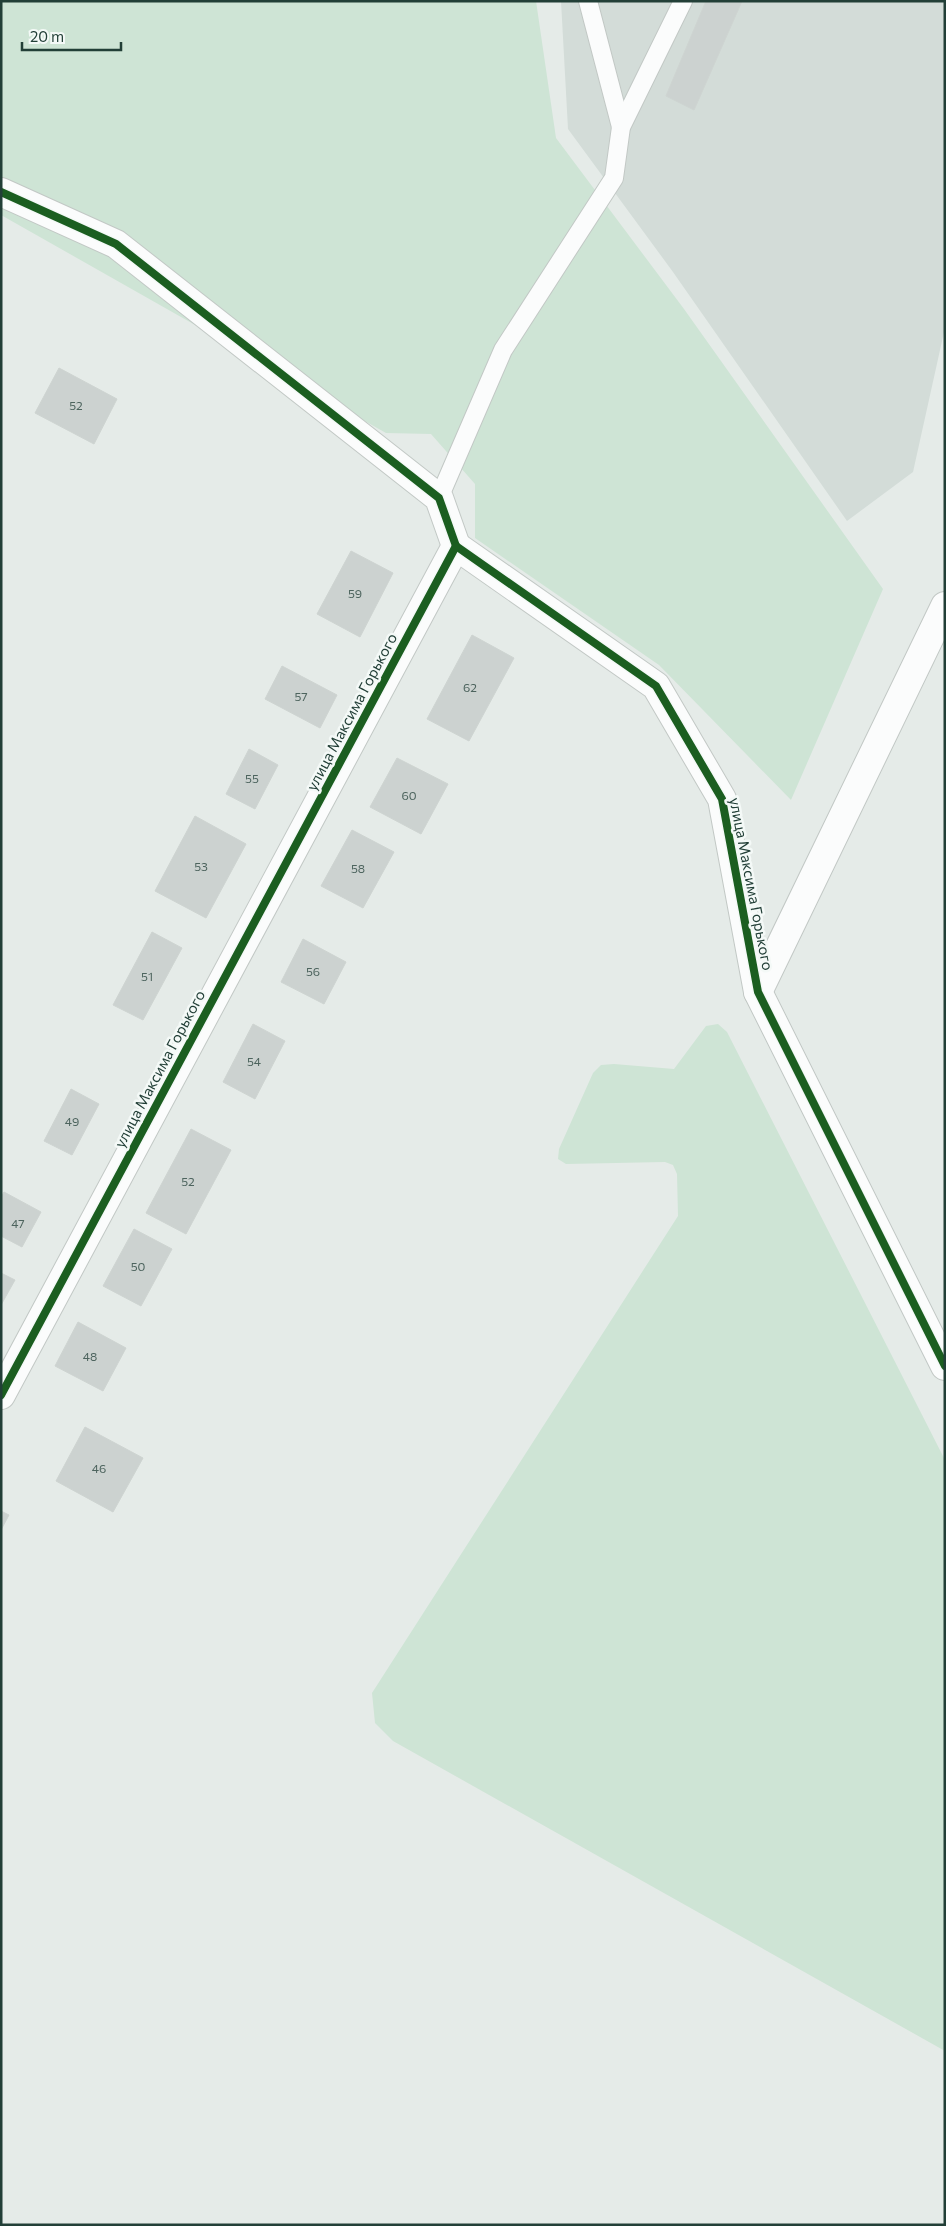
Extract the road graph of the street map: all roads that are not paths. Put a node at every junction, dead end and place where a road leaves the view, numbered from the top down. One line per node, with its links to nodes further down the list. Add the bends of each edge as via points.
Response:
1 (588, 1): 3 (lane)
2 (683, 1): 3 (lane)
3 (622, 127): 5 (lane, via 614,178 503,350)
4 (1, 192): 5 (street, via 116,244)
5 (439, 498): 6 (street)
6 (456, 546): 8 (street, улица Максима Горького, via 656,686 722,800); 10 (street, улица Максима Горького)
7 (945, 606): 8 (street, улица Максима Горького)
8 (758, 992): 9 (street)
9 (945, 1366)
10 (1, 1395)

